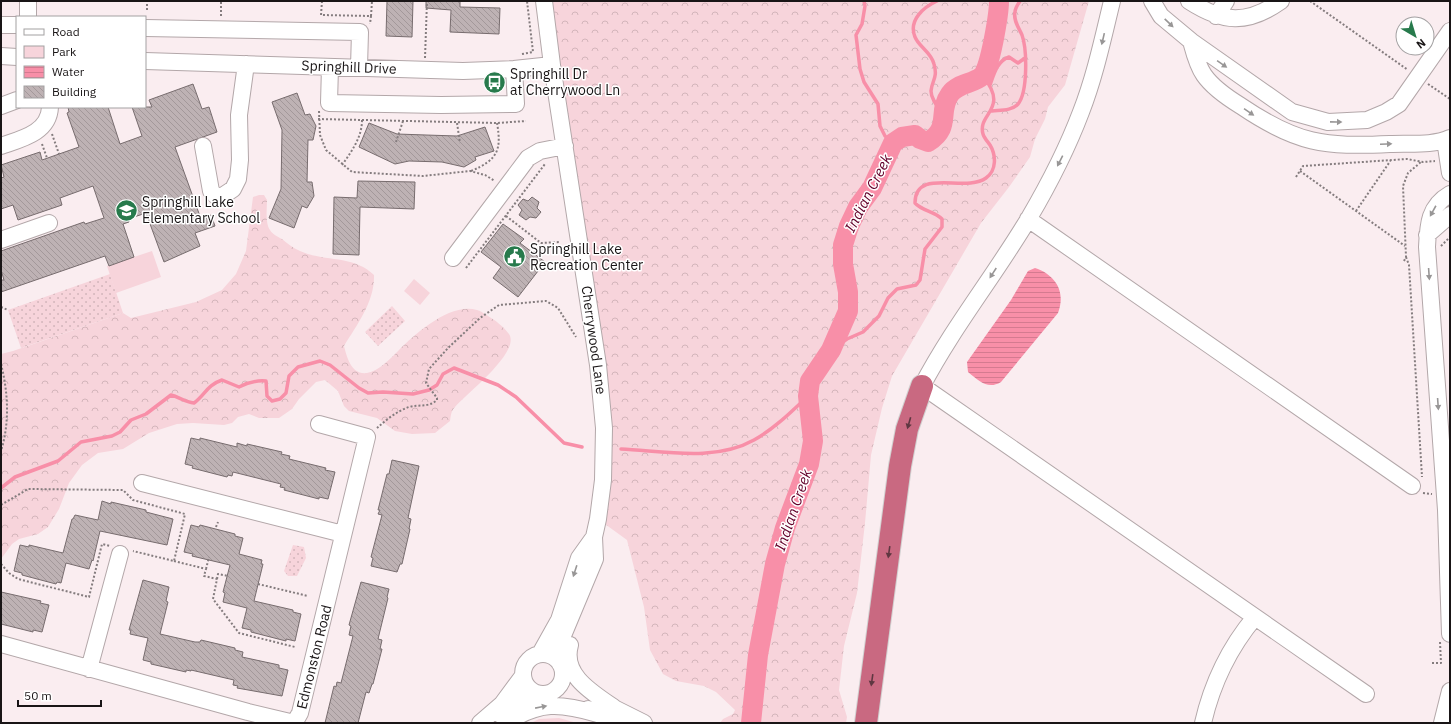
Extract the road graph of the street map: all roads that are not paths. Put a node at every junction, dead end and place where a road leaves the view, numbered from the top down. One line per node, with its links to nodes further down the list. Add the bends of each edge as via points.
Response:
1 (28, 1): 8 (street)
2 (544, 1): 20 (street, Cherrywood Lane)
3 (1112, 1): 33 (street, one-way to 33, via 1097,65 1082,111 1068,145)
4 (1189, 1): 9 (street)
5 (1226, 1): 9 (street)
6 (1281, 1): 9 (street, via 1256,16 1240,19)
7 (1154, 2): 14 (street, one-way to 14, via 1171,26)
8 (28, 16)
9 (1216, 16)
10 (1, 25): 11 (street)
11 (16, 25)
12 (146, 28): 22 (street, via 360,32)
13 (1450, 31): 14 (street, one-way to 13, via 1292,112 1328,122 1367,120 1399,104)
14 (1190, 41): 26 (street, one-way to 26, via 1203,74 1213,85 1257,117 1291,135 1326,144 1353,146)
15 (1, 56): 16 (street)
16 (16, 57)
17 (146, 61): 19 (street, Springhill Drive)
18 (516, 62): 20 (street, Springhill Drive); 21 (street, via 516,104 329,103); 22 (street, Springhill Drive, via 423,60)
19 (246, 64): 21 (street, Springhill Drive); 28 (street, via 239,115 238,179 233,189 221,197 211,191)
20 (552, 65): 29 (street, Cherrywood Lane)
21 (330, 67): 22 (street, Springhill Drive)
22 (359, 67)
23 (16, 100): 24 (street)
24 (1, 106)
25 (50, 108): 27 (street, via 45,122 36,132)
26 (1447, 139): 30 (street)
27 (1, 146)
28 (203, 146)
29 (565, 146): 37 (street, via 533,154); 43 (street, Cherrywood Lane, via 604,410 603,480)
30 (1448, 166)
31 (1450, 194): 35 (street, one-way to 35, via 1432,211)
32 (1450, 215): 35 (street)
33 (1028, 219): 38 (street, one-way to 38, via 935,361); 40 (street)
34 (50, 223): 36 (street)
35 (1427, 235): 47 (street, one-way to 47, via 1446,510)
36 (1, 240)
37 (452, 258)
38 (922, 386): 46 (street); 62 (highway, one-way to 62, via 907,429 900,466)
39 (319, 424): 42 (street, Edmonston Road, via 367,437)
40 (1419, 483)
41 (142, 484): 42 (street)
42 (343, 534): 50 (street, Edmonston Road, via 300,713 296,720 290,722 248,712)
43 (594, 537): 45 (street, Cherrywood Lane, via 595,560); 49 (street, Cherrywood Lane, one-way to 49, via 579,558 559,620)
44 (120, 551): 50 (street)
45 (583, 588): 51 (street, Cherrywood Lane, via 562,638); 57 (street, via 583,609 570,648 571,667 581,683)
46 (1255, 617): 55 (street); 63 (street, via 1239,638 1220,671)
47 (1445, 635)
48 (1, 644): 50 (street, Edmonston Road)
49 (540, 654): 51 (street, via 551,656); 52 (street, via 526,662)
50 (89, 669)
51 (561, 670): 54 (street, via 559,686); 57 (street, via 576,690)
52 (522, 677): 54 (street, via 526,685); 58 (street, via 502,704)
53 (1450, 691): 64 (street)
54 (543, 693): 56 (street, via 566,697); 59 (street, via 522,700)
55 (1366, 694)
56 (598, 714): 57 (street); 60 (street, one-way to 56, via 521,713 545,706 573,707)
57 (616, 716): 61 (street)
58 (480, 723)
59 (495, 723)
60 (506, 723)
61 (644, 723)
62 (866, 723)
63 (1203, 723)
64 (1442, 723)

